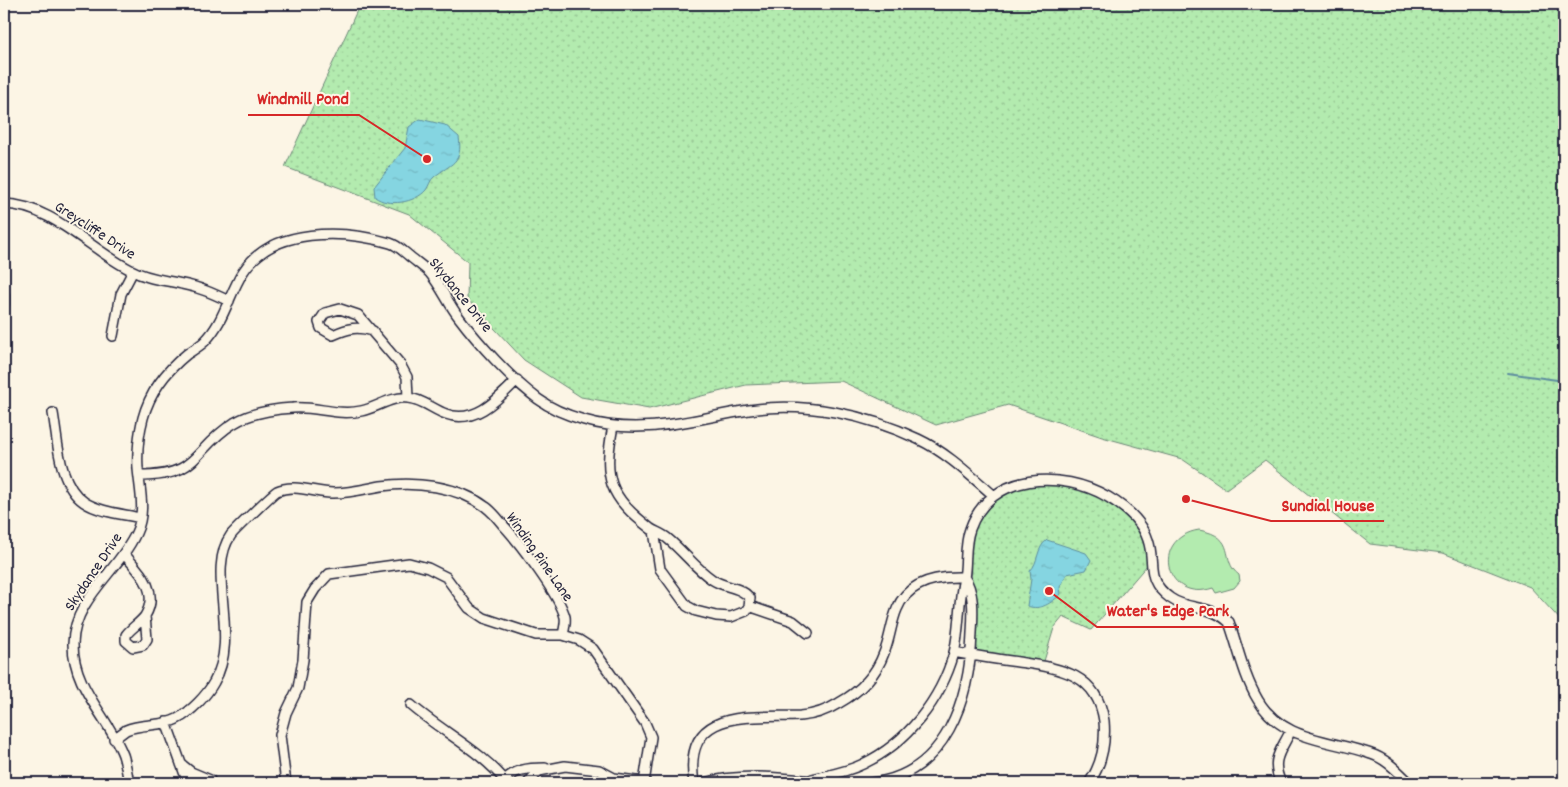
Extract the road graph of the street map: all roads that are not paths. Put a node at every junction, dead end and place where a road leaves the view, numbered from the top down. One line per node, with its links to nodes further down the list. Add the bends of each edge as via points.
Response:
1 (4, 204): 2 (street, Greycliffe Drive, via 40,210 100,253)
2 (133, 271): 4 (street, Greycliffe Drive, via 207,291); 7 (street, via 121,294)
3 (4, 295): 5 (street)
4 (229, 301): 8 (street, Skydance Drive, via 254,258 276,244 309,236 355,235 395,244 430,273 458,316); 12 (street, Skydance Drive, via 205,341 161,378 142,419)
5 (4, 304)
6 (373, 332): 6 (street, via 358,315 340,309 325,313 319,322 321,328 333,335 351,328); 9 (street, via 404,370)
7 (113, 336)
8 (517, 380): 9 (street, via 479,412 462,416 448,415); 11 (street, Skydance Drive, via 541,402 583,420)
9 (408, 398): 12 (street, via 384,401 363,411 340,414 314,408 258,414 235,423 189,466 169,475)
10 (53, 413): 14 (street, via 66,479 73,490 84,502 97,508)
11 (613, 426): 13 (street, Skydance Drive, via 670,426 752,409 813,408 861,418 919,439 963,468); 15 (street, via 608,454 609,478 616,498)
12 (139, 476): 14 (street, Skydance Drive)
13 (993, 495): 17 (street, via 979,511 970,529); 26 (street, via 1014,484 1036,480 1059,481 1086,486 1130,512 1149,541 1151,570 1158,584 1170,598 1219,612 1229,622 1258,700 1266,712)
14 (140, 518): 16 (street, Skydance Drive, via 138,530)
15 (654, 531): 18 (street, via 666,536 714,581 744,591 750,598); 18 (street, via 660,569 687,606 696,611 731,617 746,611)
16 (124, 554): 19 (street, via 147,581 150,603); 27 (street, Skydance Drive, via 100,582 74,626 75,665 84,688)
17 (964, 577): 22 (street); 23 (street, via 970,585 971,594); 38 (street, via 929,580 906,595 898,607 876,670 845,700 801,716 743,717 716,724 698,742 692,758)
18 (749, 606): 20 (street, via 793,621)
19 (145, 616)
20 (808, 633)
21 (563, 635): 25 (street, Winding Pine Lane, via 565,618 550,589 508,530 487,507 462,494 433,486 403,484 331,493 285,488 266,498 231,535 222,558 226,642 223,664 214,683 196,705 177,720); 35 (street, via 536,635 484,618 469,608 446,577 428,568 408,563 329,574 307,602 304,660 298,688 280,735); 37 (street, via 593,649 645,723 650,737)
22 (954, 652): 23 (street); 30 (street, via 930,706 898,741 863,764)
23 (972, 656): 41 (street, via 955,719 938,748 905,773); 42 (street, via 1062,669 1090,687 1102,710 1105,731 1104,749)
24 (411, 705): 31 (street, via 474,752)
25 (166, 722): 27 (street, Winding Pine Lane, via 127,730); 28 (street)
26 (1290, 732): 43 (street, via 1277,754 1276,767); 44 (street, via 1371,754 1385,760)
27 (114, 739): 32 (street, Skydance Drive, via 122,754)
28 (180, 764): 33 (street); 34 (street)
29 (556, 768): 31 (street, via 517,771); 36 (street, via 539,771); 37 (street, via 599,770 614,778)
30 (812, 779): 39 (street, via 744,776); 40 (street)
31 (505, 782)
32 (129, 783)
33 (188, 783)
34 (211, 783)
35 (286, 783)
36 (528, 783)
37 (644, 783)
38 (694, 783)
39 (703, 783)
40 (840, 783)
41 (871, 783)
42 (1090, 783)
43 (1281, 783)
44 (1410, 783)

